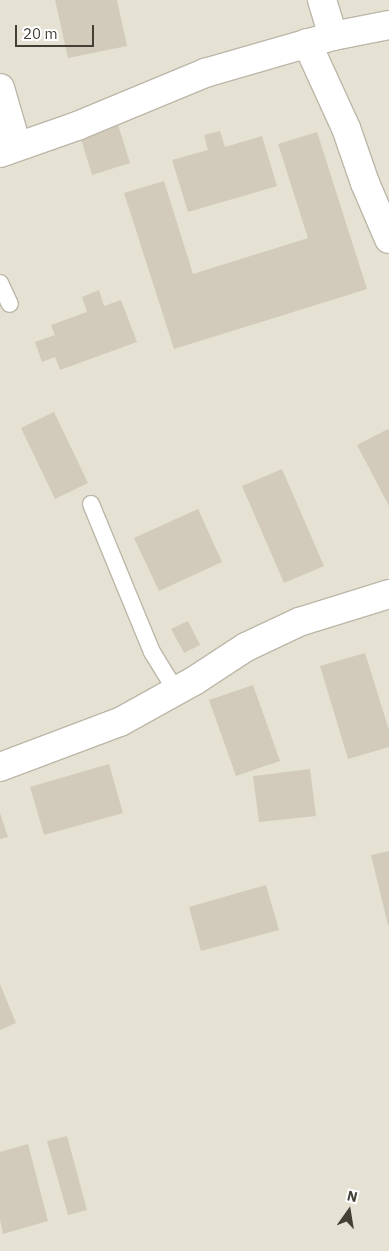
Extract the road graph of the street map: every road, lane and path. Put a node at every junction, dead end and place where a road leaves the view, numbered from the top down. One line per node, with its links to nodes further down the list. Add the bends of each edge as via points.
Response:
1 (322, 0): 3 (street)
2 (389, 25): 3 (street)
3 (320, 40): 5 (street, via 205,73 77,126); 6 (street, via 365,183)
4 (0, 88): 5 (street)
5 (8, 149)
6 (389, 239)
7 (0, 283): 8 (lane)
8 (10, 304)
9 (91, 504): 11 (lane, via 152,652)
10 (389, 594): 11 (street, via 300,622 246,646)
11 (176, 691): 12 (street, via 120,722)
12 (0, 767)

